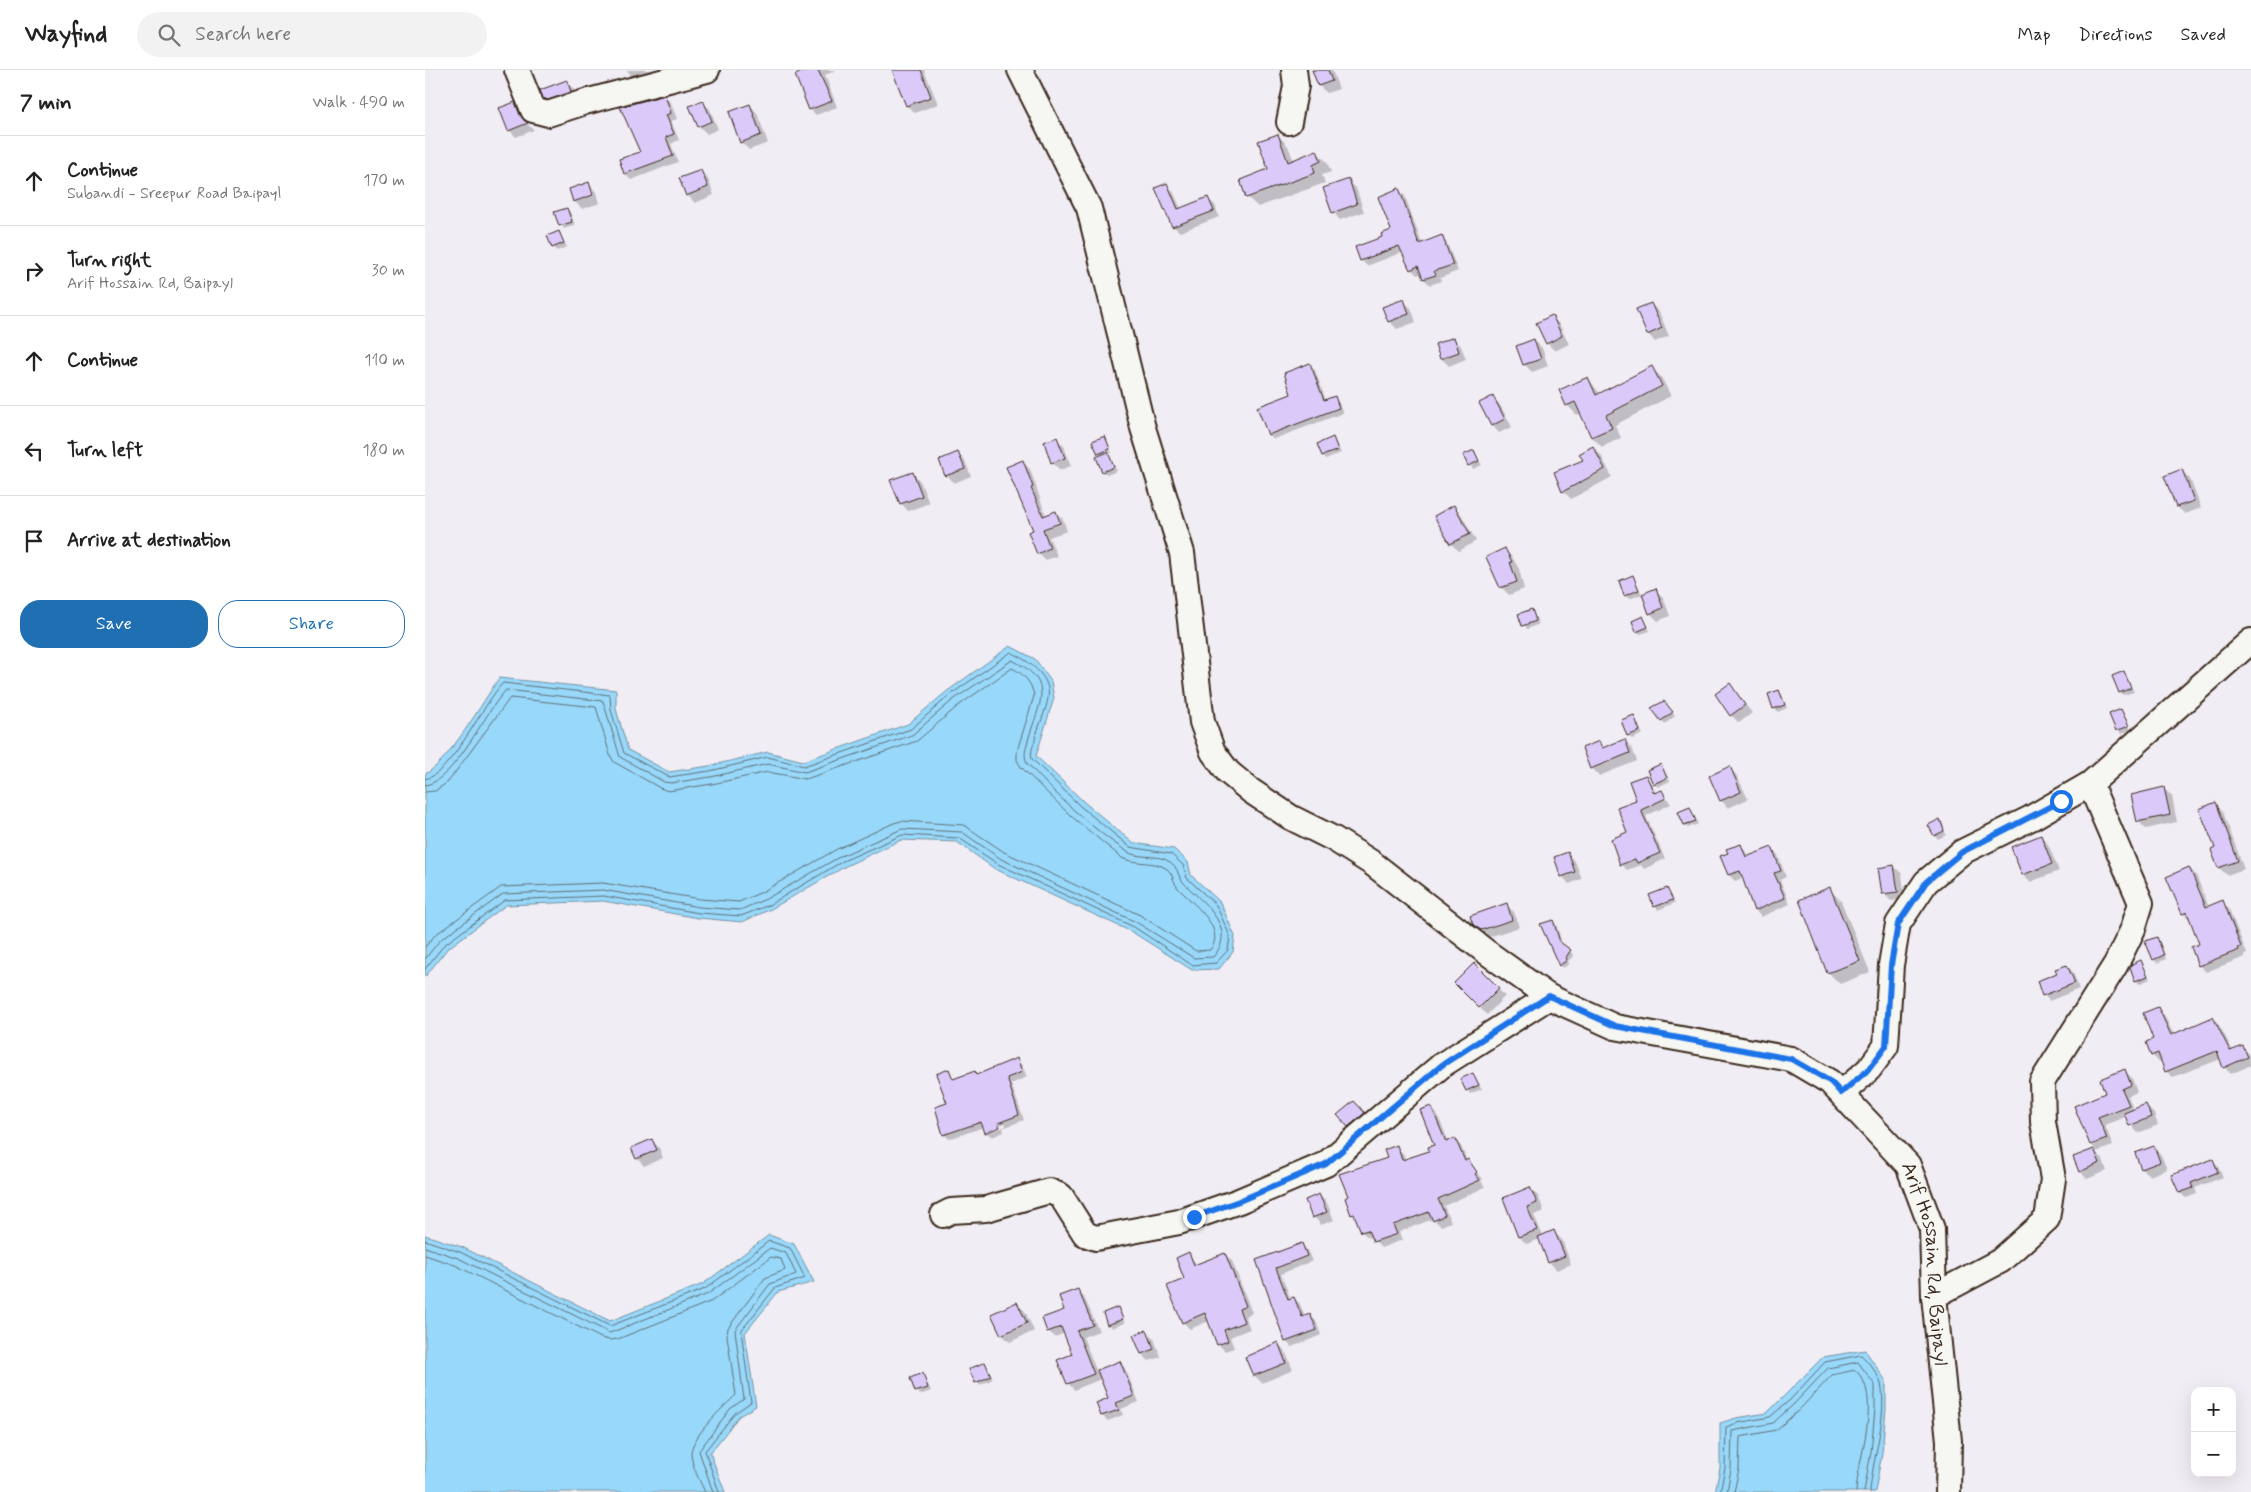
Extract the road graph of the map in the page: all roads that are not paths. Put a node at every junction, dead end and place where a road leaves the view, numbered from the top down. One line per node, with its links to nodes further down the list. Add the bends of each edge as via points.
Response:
1 (517, 70): 2 (street, via 533,110 548,114)
2 (707, 70)
3 (1020, 70): 8 (street, Arif Hossain Rd, Baipayl, via 1089,208 1143,428 1182,553 1202,722 1213,752 1228,772 1251,791 1372,863)
4 (1294, 70): 5 (street, via 1296,86)
5 (1289, 122)
6 (2251, 641): 7 (street)
7 (2090, 784): 9 (street, via 1962,852 1926,882 1898,924 1891,965 1886,1046 1869,1069); 11 (street, via 2141,903 2133,930 2116,964 2043,1082 2043,1122 2053,1179 2047,1218 2000,1261)
8 (1549, 996): 9 (street, Arif Hossain Rd, Baipayl, via 1615,1026 1791,1059 1831,1082); 10 (street, via 1442,1065 1326,1164 1239,1201 1179,1222 1096,1238 1085,1234 1061,1196 1049,1191 986,1209 951,1211)
9 (1841, 1093): 11 (street, Arif Hossain Rd, Baipayl, via 1908,1165 1932,1229)
10 (943, 1215)
11 (1934, 1296): 12 (street, Arif Hossain Rd, Baipayl, via 1949,1441)
12 (1948, 1492)

